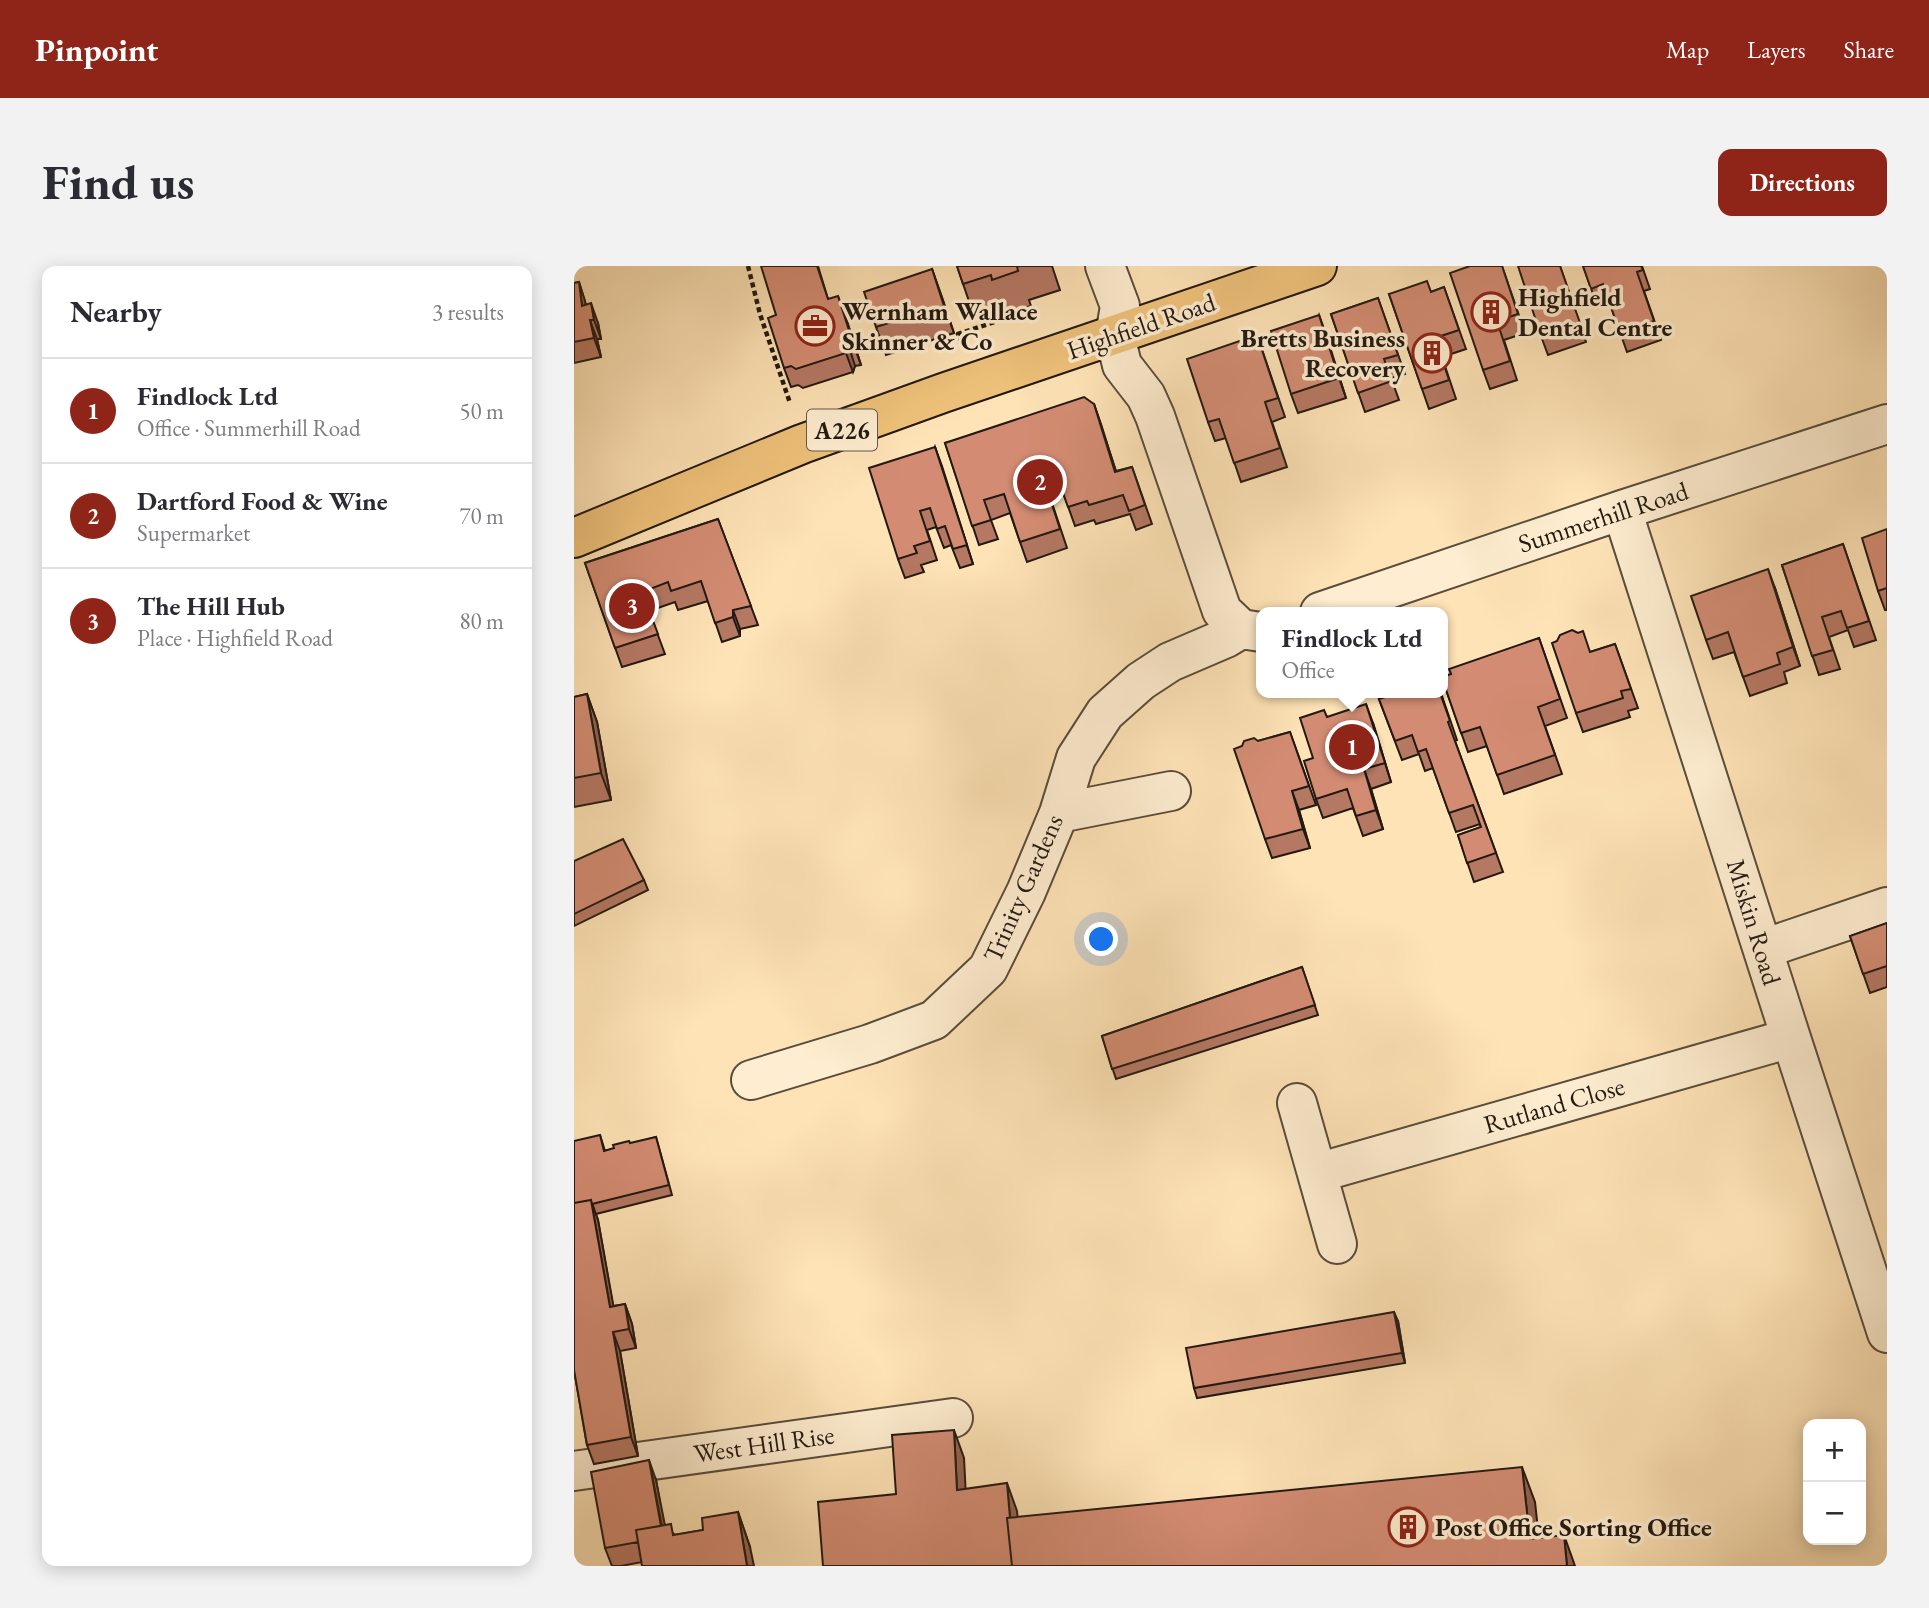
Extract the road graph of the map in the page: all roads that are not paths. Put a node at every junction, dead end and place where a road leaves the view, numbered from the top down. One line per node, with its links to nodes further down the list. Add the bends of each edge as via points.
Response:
1 (1105, 266): 3 (street, via 1119,306)
2 (1317, 266): 3 (main road, Highfield Road / A226)
3 (1115, 336): 6 (main road, Highfield Road / A226, via 803,444); 8 (street, via 1122,365 1155,416 1222,611)
4 (1887, 424): 5 (street, Summerhill Road)
5 (1622, 510): 7 (street, Summerhill Road); 12 (street, Miskin Road)
6 (574, 538)
7 (1335, 607)
8 (1251, 630): 10 (street, Trinity Gardens, via 1170,662 1105,713 1076,758)
9 (1171, 792): 10 (street)
10 (1059, 813): 14 (street, Trinity Gardens, via 988,969 934,1020)
11 (1887, 907): 12 (street)
12 (1762, 949): 13 (street, Miskin Road)
13 (1790, 1038): 16 (street, Rutland Close); 18 (street, Miskin Road)
14 (751, 1080)
15 (1297, 1103): 16 (street)
16 (1317, 1173): 17 (street)
17 (1337, 1244)
18 (1887, 1333)
19 (953, 1418): 20 (street, West Hill Rise)
20 (574, 1471)

